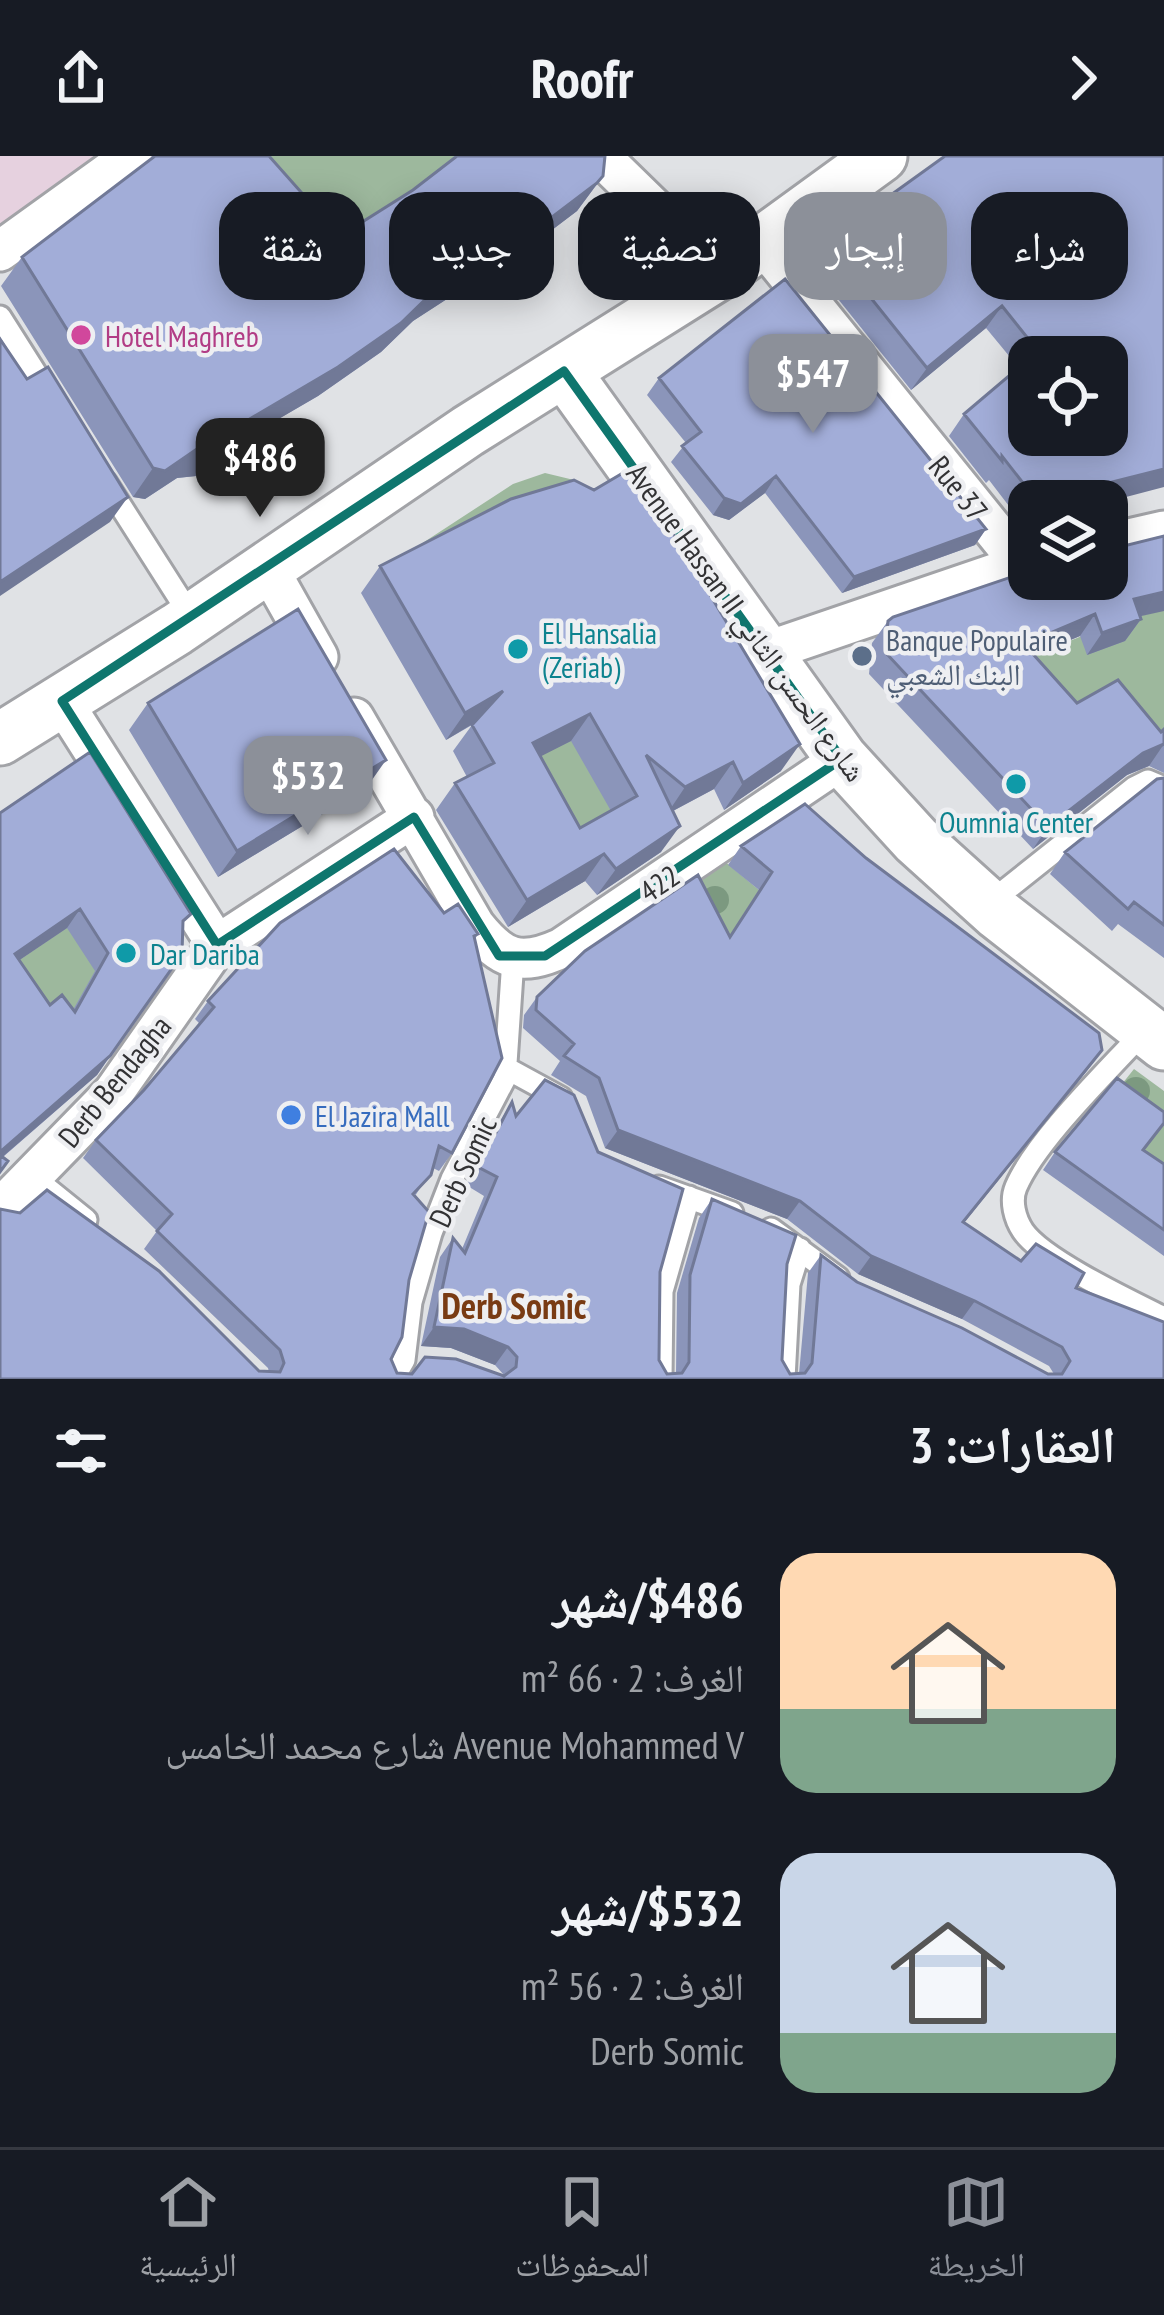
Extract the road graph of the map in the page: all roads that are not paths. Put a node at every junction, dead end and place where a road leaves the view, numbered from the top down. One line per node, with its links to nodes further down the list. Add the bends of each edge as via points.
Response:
1 (132, 156): 6 (street)
2 (600, 156): 4 (street)
3 (881, 156): 5 (street)
4 (637, 192)
5 (762, 242): 14 (street, Rue 37)
6 (0, 251)
7 (677, 300): 9 (street)
8 (0, 317): 10 (lane)
9 (564, 371): 15 (street); 18 (street, Avenue Hassan II شارع الحسن الثاني)
10 (64, 418)
11 (90, 458): 17 (lane)
12 (1164, 531): 13 (street)
13 (1128, 539)
14 (1008, 542)
15 (268, 568): 17 (street); 23 (street)
16 (1008, 569): 18 (street)
17 (193, 619): 19 (street)
18 (765, 652): 21 (street, Avenue Hassan II شارع الحسن الثاني)
19 (62, 701): 20 (street); 25 (street)
20 (0, 739)
21 (842, 759): 24 (street, Avenue Hassan II شارع الحسن الثاني); 26 (street, 422, via 562,948)
22 (1164, 788): 24 (lane, via 1134,788)
23 (414, 818): 25 (street); 26 (street, via 475,926 499,956)
24 (987, 904): 27 (street, Avenue Hassan II شارع الحسن الثاني)
25 (217, 944): 30 (street, Derb Bendagha, via 114,1092)
26 (512, 959): 28 (lane, Derb Somic)
27 (1155, 1036): 37 (lane, via 1032,1163 1013,1206 1025,1235)
28 (506, 1067): 29 (lane); 38 (lane, Derb Somic, via 421,1264)
29 (581, 1113)
30 (34, 1178): 33 (street, Derb Bendagha); 34 (lane)
31 (634, 1178): 32 (lane)
32 (689, 1198): 35 (lane, via 781,1233); 39 (lane, via 662,1291)
33 (0, 1209)
34 (102, 1233)
35 (800, 1249): 36 (lane); 40 (lane, via 788,1284)
36 (863, 1293)
37 (1164, 1318)
38 (407, 1367)
39 (662, 1379)
40 (784, 1379)

